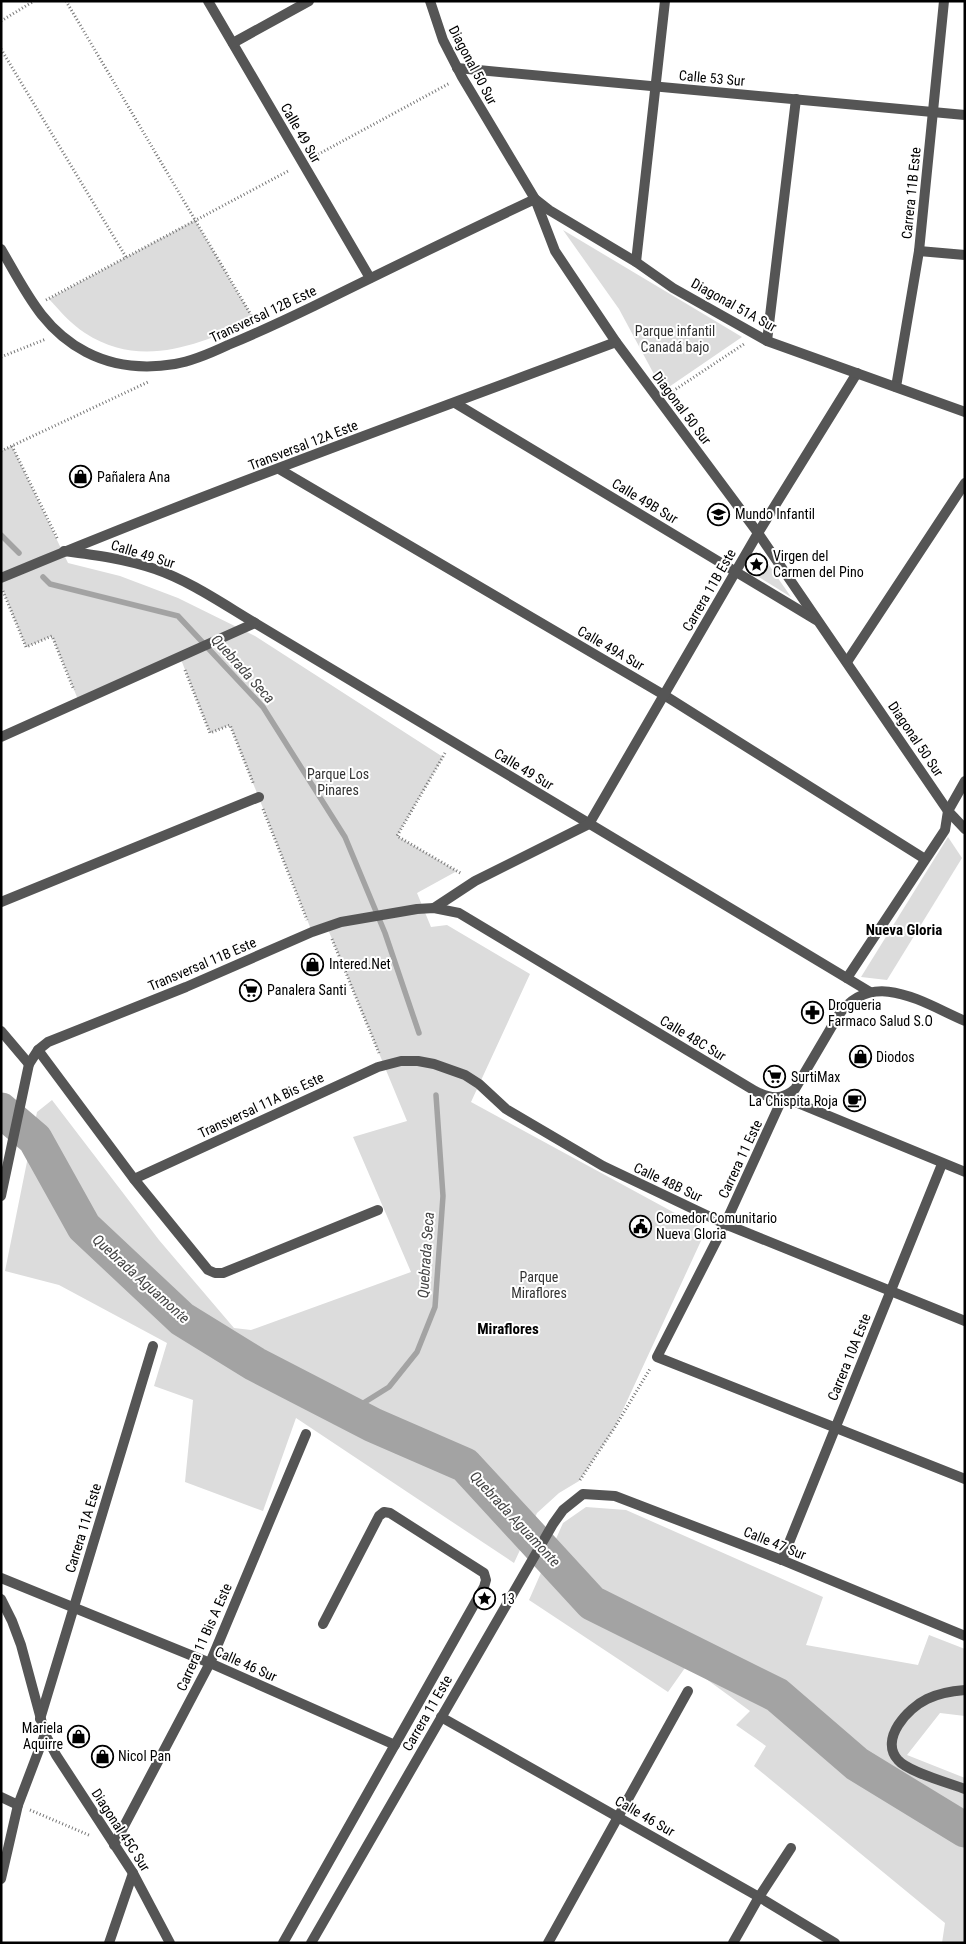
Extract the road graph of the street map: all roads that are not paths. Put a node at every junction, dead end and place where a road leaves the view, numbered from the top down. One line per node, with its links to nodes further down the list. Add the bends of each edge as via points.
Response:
1 (208, 1): 6 (street, Calle 49 Sur)
2 (309, 1): 6 (street)
3 (430, 1): 7 (street, Diagonal 50 Sur, via 440,32)
4 (665, 1): 8 (street)
5 (944, 1): 10 (street, Carrera 11B Este)
6 (233, 43): 17 (street, Calle 49 Sur)
7 (460, 73): 8 (street, Calle 53 Sur); 12 (street, Diagonal 50 Sur)
8 (656, 87): 9 (street, Calle 53 Sur); 16 (street)
9 (796, 99): 10 (street, Calle 53 Sur); 18 (street)
10 (933, 112): 11 (street, Calle 53 Sur); 14 (street, Carrera 11B Este)
11 (965, 115)
12 (535, 199): 16 (street, Diagonal 51A Sur); 17 (street, Transversal 12B Este); 19 (street, Diagonal 50 Sur, via 555,251)
13 (1, 249): 17 (street, Transversal 12B Este, via 35,306 58,334 87,352 119,363 154,366 198,358 261,332)
14 (919, 252): 15 (street); 21 (street, Carrera 11B Este)
15 (965, 255)
16 (636, 262): 18 (street, Diagonal 51A Sur, via 673,288)
17 (370, 278)
18 (767, 341): 20 (street, Diagonal 51A Sur)
19 (616, 342): 22 (street, Transversal 12A Este); 26 (street, Diagonal 50 Sur)
20 (857, 373): 21 (street, Diagonal 51A Sur); 26 (street, Carrera 11B Este)
21 (896, 387): 23 (street, Diagonal 51A Sur)
22 (455, 403): 24 (street, Transversal 12A Este); 28 (street, Calle 49B Sur)
23 (965, 412)
24 (279, 469): 27 (street, Transversal 12A Este); 33 (street, Calle 49A Sur)
25 (965, 482): 32 (street)
26 (758, 533): 28 (street, Carrera 11B Este); 31 (street, Diagonal 50 Sur)
27 (64, 551): 29 (street, Transversal 12A Este); 30 (street, Calle 49 Sur, via 108,557 156,570 180,580)
28 (736, 571): 31 (street, Calle 49B Sur); 33 (street, Carrera 11B Este)
29 (1, 578)
30 (254, 623): 34 (street); 38 (street, Calle 49 Sur)
31 (821, 623): 32 (street, Diagonal 50 Sur)
32 (847, 662): 37 (street, Diagonal 50 Sur)
33 (664, 694): 38 (street, Carrera 11B Este); 41 (street, Calle 49A Sur)
34 (1, 737)
35 (965, 781): 37 (street)
36 (259, 797): 42 (street)
37 (948, 811): 39 (street, Diagonal 50 Sur); 40 (street)
38 (589, 824): 43 (street, via 475,881); 45 (street, Calle 49 Sur)
39 (965, 828): 40 (street)
40 (945, 830): 41 (street)
41 (925, 858): 45 (street)
42 (1, 902)
43 (434, 908): 44 (street, Calle 48C Sur); 52 (street, Calle 48C Sur, via 459,913 755,1091 775,1098)
44 (418, 909): 49 (street, Transversal 11B Este, via 327,926 186,987 59,1036)
45 (847, 978): 46 (street, Calle 49 Sur)
46 (870, 992): 47 (street, via 899,993); 52 (street, Carrera 11 Este, via 844,1008 799,1083)
47 (965, 1021)
48 (1, 1031): 51 (street)
49 (38, 1050): 51 (street, Transversal 11B Este); 55 (street)
50 (401, 1061): 55 (street, Transversal 11A Bis Este, via 384,1065); 58 (street, Calle 48B Sur, via 434,1064 465,1076 479,1084 506,1109 603,1166)
51 (29, 1064): 56 (street, Transversal 11B Este)
52 (783, 1097): 53 (street, Calle 48C Sur); 58 (street, Carrera 11 Este)
53 (942, 1164): 54 (street, Calle 48C Sur); 59 (street, Carrera 10A Este)
54 (965, 1172)
55 (134, 1179): 57 (street, via 208,1270 216,1273 223,1273)
56 (1, 1196)
57 (378, 1210)
58 (726, 1224): 59 (street, Calle 48B Sur); 62 (street, Carrera 11 Este, via 657,1357)
59 (891, 1291): 60 (street, Calle 48B Sur); 62 (street, Carrera 10A Este)
60 (965, 1321)
61 (153, 1346): 69 (street, Carrera 11A Este)
62 (835, 1428): 64 (street); 66 (street, Carrera 10A Este)
63 (306, 1434): 72 (street, Carrera 11 Bis A Este)
64 (965, 1479)
65 (572, 1501): 66 (street, Calle 47 Sur, via 583,1494 615,1496); 75 (street, Carrera 11 Este, via 552,1524)
66 (782, 1560): 71 (street, Calle 47 Sur)
67 (1, 1578): 69 (street, Calle 46 Sur)
68 (1, 1599): 76 (street, via 21,1645)
69 (74, 1608): 72 (street, Calle 46 Sur); 76 (street, Carrera 11A Este)
70 (323, 1624): 78 (street, Carrera 11 Este, via 384,1512 484,1573 484,1587)
71 (965, 1636)
72 (210, 1663): 78 (street, Calle 46 Sur); 83 (street, Carrera 11 Bis A Este)
73 (688, 1690): 82 (street)
74 (965, 1690): 79 (street, via 940,1694 917,1704 901,1722 892,1744 895,1757 905,1766)
75 (441, 1717): 82 (street, Calle 46 Sur); 91 (street, Carrera 11 Este)
76 (40, 1719): 77 (street)
77 (45, 1734): 81 (street); 83 (street, Diagonal 45C Sur)
78 (395, 1745): 90 (street, Carrera 11 Este)
79 (965, 1789)
80 (1, 1797): 81 (street)
81 (18, 1805): 86 (street)
82 (618, 1816): 87 (street, Calle 46 Sur); 92 (street)
83 (114, 1845): 85 (street, Diagonal 45C Sur)
84 (791, 1848): 87 (street)
85 (133, 1873): 88 (street); 89 (street, Diagonal 45C Sur)
86 (1, 1880)
87 (759, 1897): 93 (street); 94 (street, Calle 46 Sur)
88 (109, 1943)
89 (170, 1943)
90 (283, 1943)
91 (311, 1943)
92 (548, 1943)
93 (733, 1943)
94 (834, 1943)

